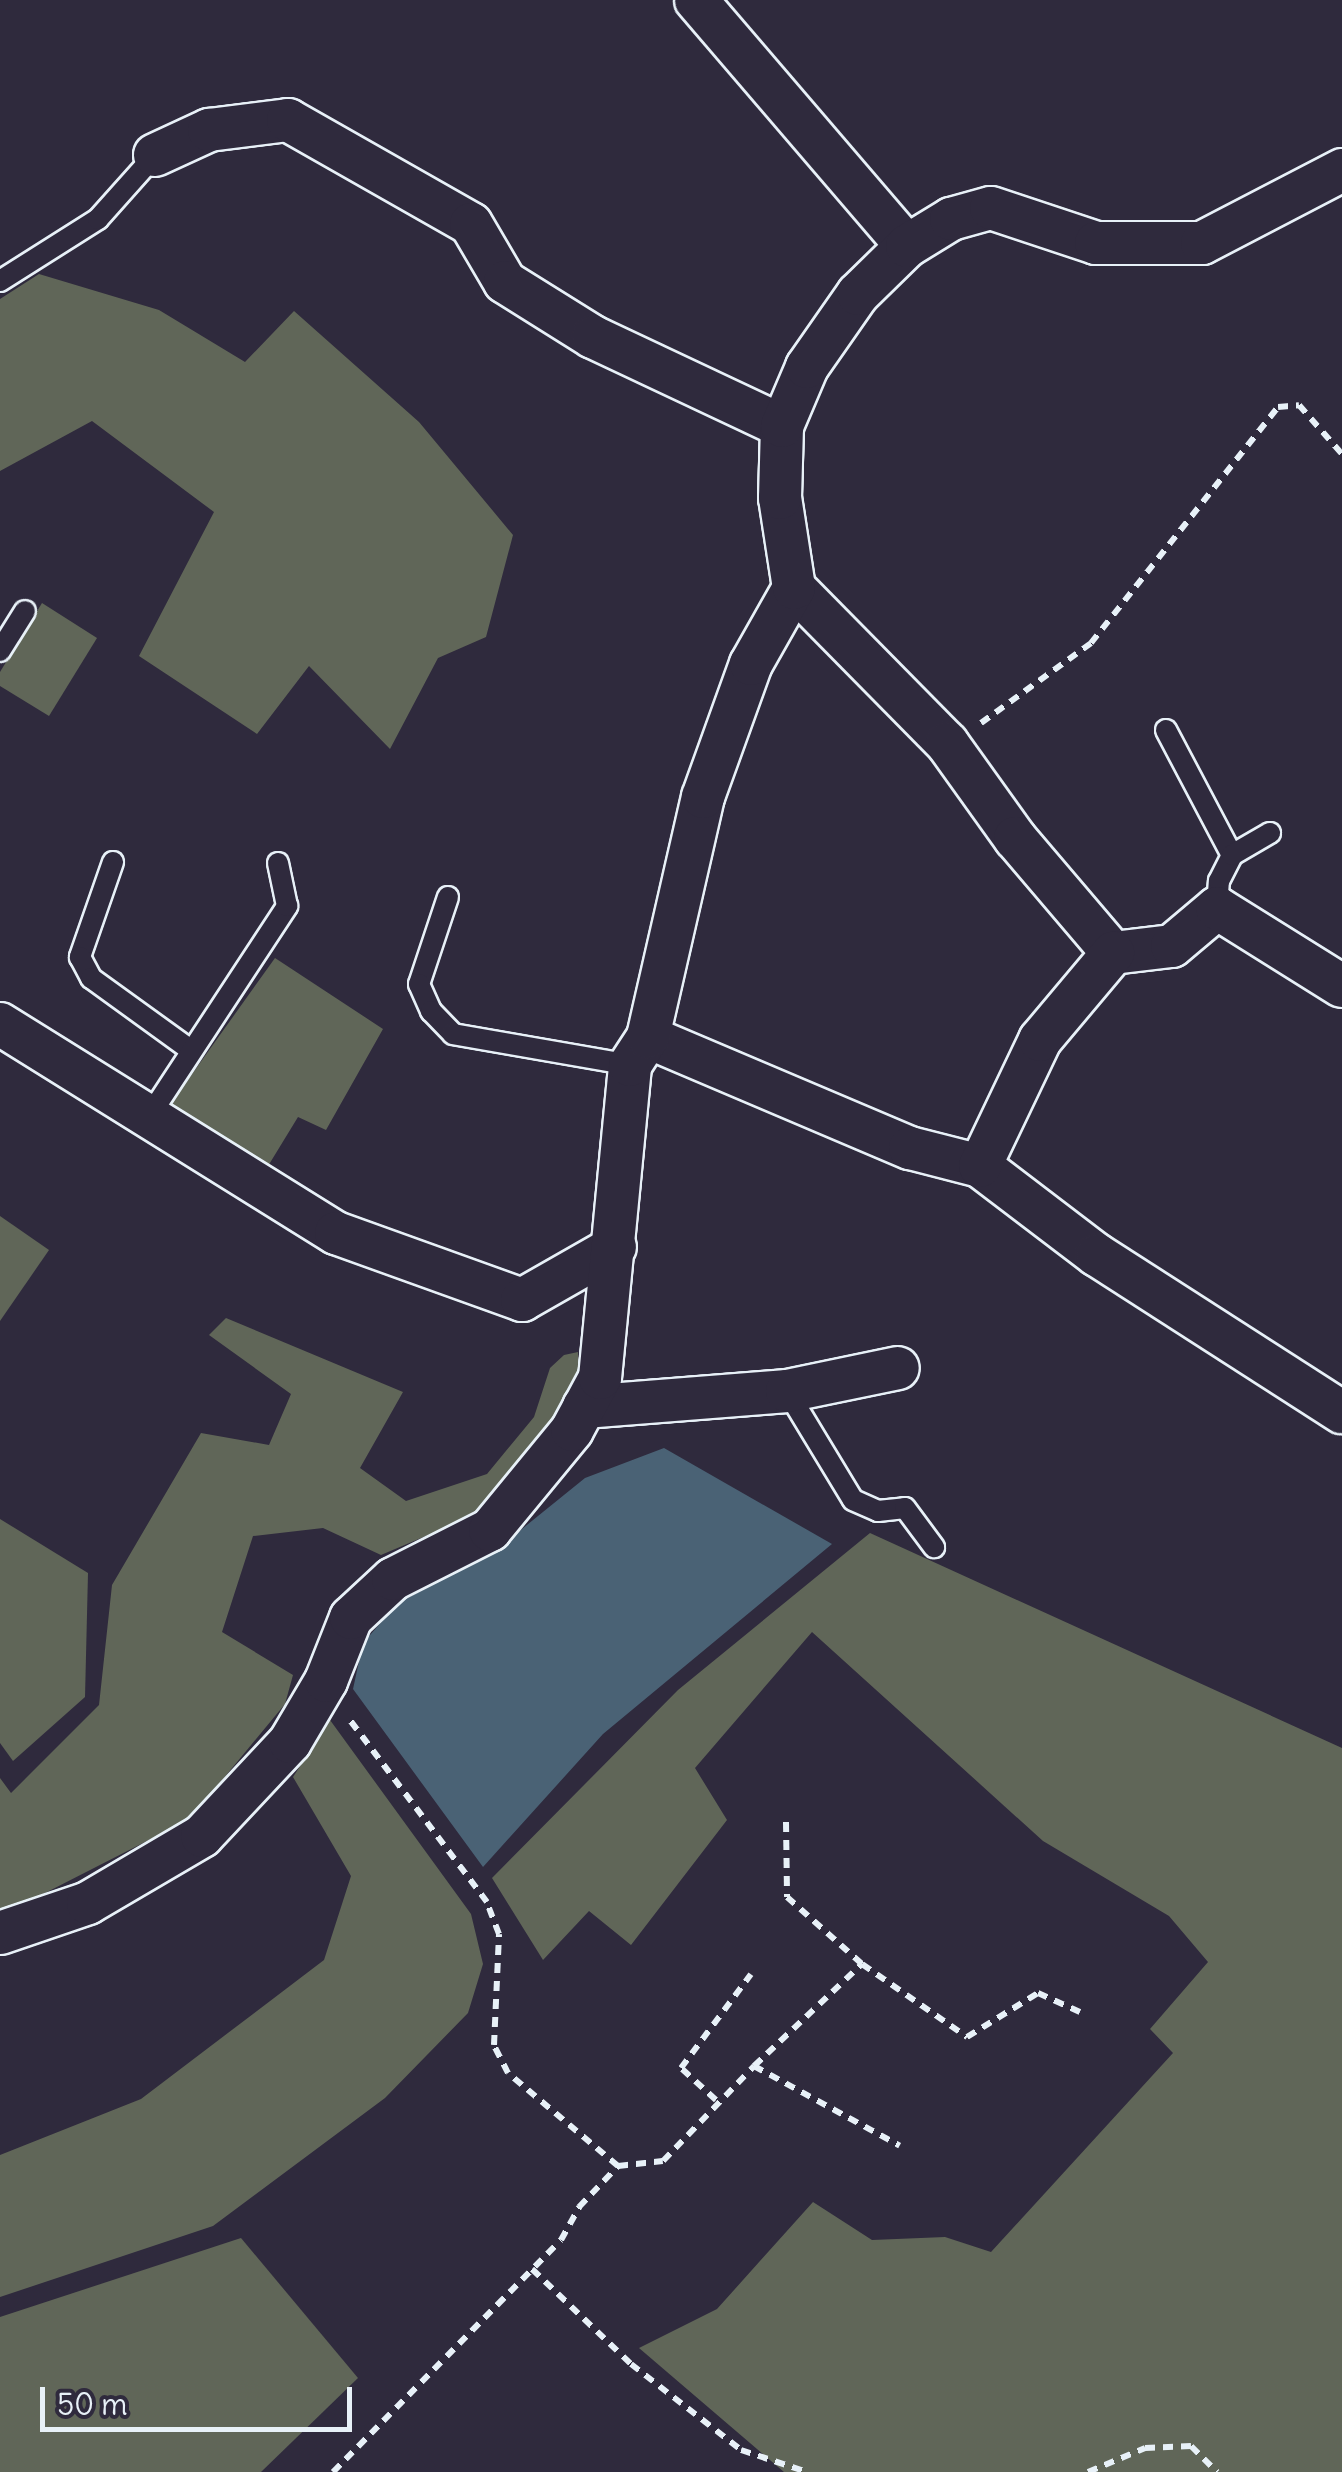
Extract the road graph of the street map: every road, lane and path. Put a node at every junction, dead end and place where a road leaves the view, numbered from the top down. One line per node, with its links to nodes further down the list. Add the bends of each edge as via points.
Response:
1 (696, 0): 4 (street)
2 (155, 155): 5 (lane, via 98,219); 6 (street, via 209,130 288,120 471,224 505,282 593,337)
3 (1342, 170): 4 (street, via 1202,244 1096,243 990,208 950,219)
4 (906, 246): 6 (street, via 858,294 807,367)
5 (0, 281)
6 (782, 426): 8 (street, via 780,498)
7 (1342, 454): 12 (path, via 1299,405 1278,407 1091,644)
8 (794, 588): 12 (street); 23 (street, via 751,664 704,797)
9 (25, 611): 10 (lane)
10 (0, 651)
11 (1166, 730): 14 (lane)
12 (947, 743): 19 (street)
13 (1270, 834): 14 (lane)
14 (1232, 855): 18 (lane, via 1219,881)
15 (113, 862): 22 (lane, via 80,957 91,978)
16 (278, 863): 22 (lane, via 287,906)
17 (448, 897): 23 (lane, via 419,984 431,1011 453,1034)
18 (1217, 908): 19 (street, via 1172,946); 20 (street)
19 (1112, 954): 25 (street, via 1040,1040)
20 (1342, 986)
21 (0, 1024): 24 (street)
22 (189, 1049): 24 (lane)
23 (639, 1051): 25 (street, via 910,1148); 26 (street)
24 (148, 1118): 26 (street, via 336,1232 522,1300)
25 (980, 1166): 30 (street, via 1143,1286)
26 (615, 1247): 29 (street, via 600,1378)
27 (898, 1368): 28 (street)
28 (787, 1392): 29 (street); 31 (lane, via 853,1500 878,1511 906,1508)
29 (584, 1408): 34 (street, via 490,1530 393,1580 351,1618 326,1681 290,1742 202,1836 88,1903)
30 (1342, 1412)
31 (934, 1547)
32 (365, 1746): 41 (path, via 487,1902 499,1934 494,2046 508,2073)
33 (786, 1822): 35 (path, via 788,1897)
34 (0, 1933)
35 (862, 1964): 37 (path, via 967,2037 1038,1993); 38 (path)
36 (751, 1974): 39 (path, via 680,2068)
37 (1080, 2012)
38 (754, 2066): 39 (path); 40 (path)
39 (716, 2100): 41 (path, via 663,2162)
40 (900, 2146)
41 (618, 2166): 42 (path)
42 (532, 2269): 43 (path); 44 (path, via 631,2364 741,2450)
43 (333, 2472)
44 (807, 2472)
45 (1088, 2472): 46 (path, via 1145,2448 1191,2446)
46 (1216, 2472)

